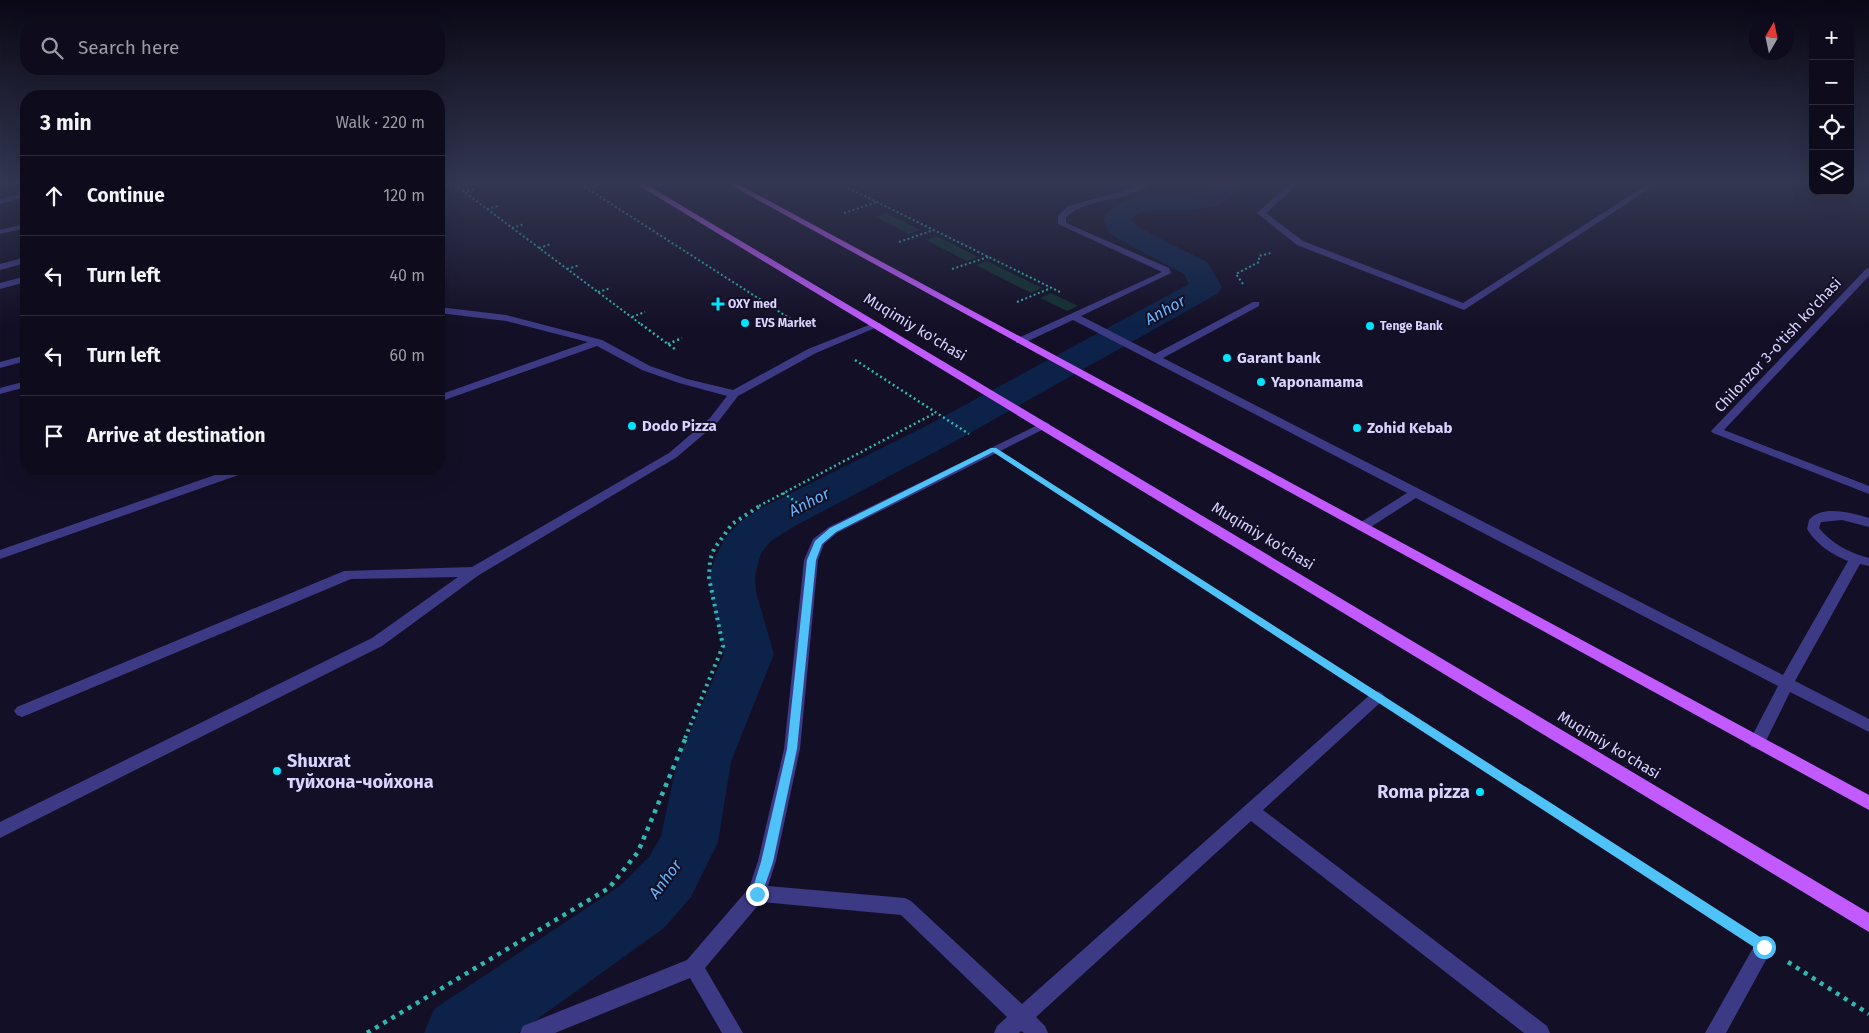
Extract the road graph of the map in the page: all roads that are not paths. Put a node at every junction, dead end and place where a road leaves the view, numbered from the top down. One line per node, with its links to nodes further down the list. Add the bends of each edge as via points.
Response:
1 (717, 230): 14 (main road, Muqimiy ko'chasi)
2 (818, 230): 16 (main road)
3 (1076, 230): 13 (street, via 1166,270 1164,275 1092,307)
4 (1284, 230): 5 (street, via 1300,243 1464,307)
5 (1582, 230)
6 (20, 262): 7 (street)
7 (0, 267)
8 (1869, 271): 26 (street, Chilonzor 3-o'tish ko'chasi, via 1717,431)
9 (20, 281): 10 (street)
10 (0, 286)
11 (1256, 304): 17 (street)
12 (445, 311): 15 (street, via 506,318)
13 (1076, 318): 16 (street); 17 (street)
14 (876, 325): 22 (street, via 812,351); 24 (main road, Muqimiy ko'chasi)
15 (598, 342): 22 (street, via 646,368); 23 (street)
16 (1023, 342): 29 (main road)
17 (1151, 356): 27 (street)
18 (20, 360): 19 (street)
19 (0, 365)
20 (20, 386): 21 (street)
21 (0, 391)
22 (734, 394): 32 (street, via 714,420 674,455)
23 (445, 397)
24 (1044, 425): 41 (street, via 988,446 833,530 818,542 811,560 792,749); 42 (main road, Muqimiy ko'chasi)
25 (226, 475): 30 (street)
26 (1869, 490)
27 (1418, 492): 29 (street); 33 (street)
28 (1866, 518): 31 (street, via 1825,516 1815,520 1813,529 1836,550)
29 (1362, 527): 37 (main road)
30 (0, 555)
31 (1862, 561): 33 (street)
32 (474, 572): 35 (street, via 348,574); 40 (street, via 377,642)
33 (1786, 684): 36 (street); 37 (street)
34 (1377, 697): 39 (street)
35 (22, 711)
36 (1869, 726)
37 (1757, 742): 38 (main road)
38 (1869, 803)
39 (1251, 811): 45 (street); 50 (street)
40 (0, 830)
41 (757, 894): 44 (street); 45 (street, via 904,907)
42 (1869, 923)
43 (1764, 947): 51 (street)
44 (694, 967): 46 (street); 47 (street)
45 (1023, 1016): 48 (street); 49 (street)
46 (530, 1033)
47 (733, 1033)
48 (1004, 1033)
49 (1038, 1033)
50 (1540, 1033)
51 (1715, 1033)

